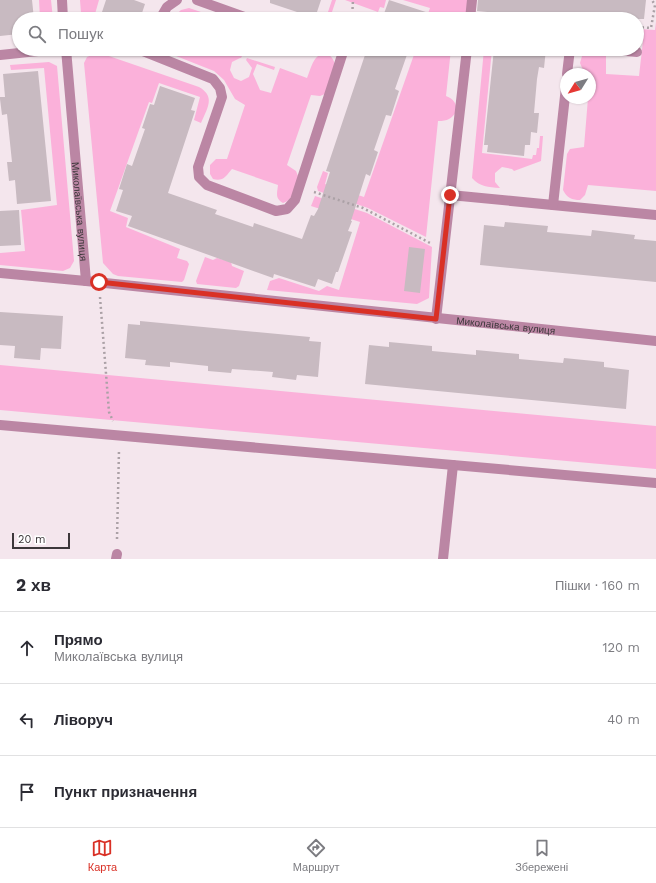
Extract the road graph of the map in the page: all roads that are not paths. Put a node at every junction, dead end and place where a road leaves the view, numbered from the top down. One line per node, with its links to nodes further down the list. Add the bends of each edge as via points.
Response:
1 (62, 0): 5 (street)
2 (177, 0): 6 (street)
3 (197, 0): 7 (street)
4 (472, 0): 8 (street)
5 (63, 12)
6 (164, 12)
7 (230, 12)
8 (471, 12)
9 (12, 54): 10 (street)
10 (0, 55)
11 (67, 56): 22 (street, Миколаївська вулиця)
12 (159, 56): 13 (street, via 213,79 220,88 222,97 198,167 199,178 206,185 276,211 287,209 295,200)
13 (338, 56)
14 (466, 56): 18 (street)
15 (569, 56): 16 (street)
16 (568, 68)
17 (564, 104): 19 (street)
18 (450, 195): 19 (street); 23 (street)
19 (553, 205): 20 (street)
20 (656, 215)
21 (0, 273): 22 (street)
22 (86, 281): 23 (street, Миколаївська вулиця)
23 (436, 319): 24 (street, Миколаївська вулиця)
24 (656, 341)
25 (0, 425): 26 (street)
26 (453, 465): 27 (street); 28 (street)
27 (656, 483)
28 (443, 559)

